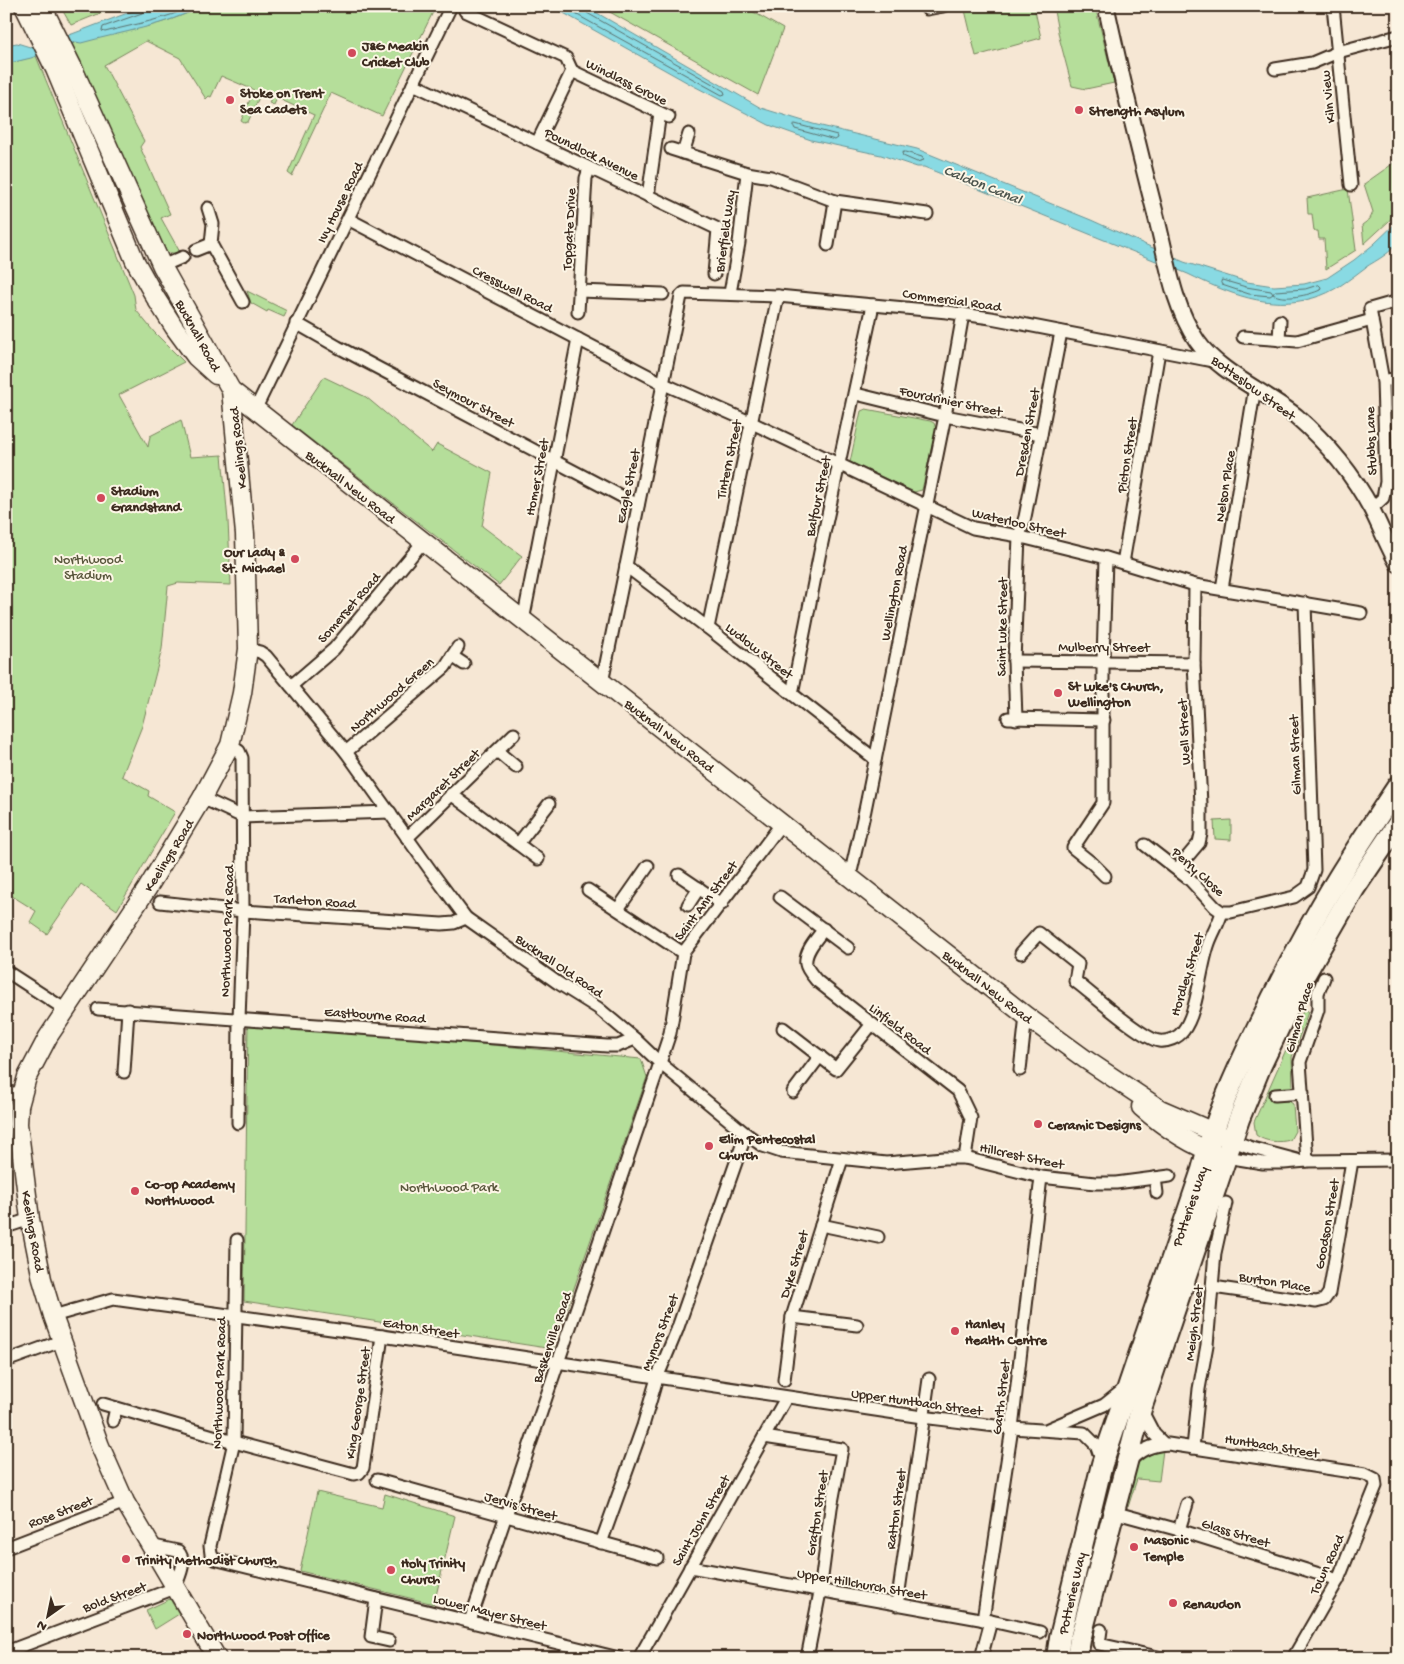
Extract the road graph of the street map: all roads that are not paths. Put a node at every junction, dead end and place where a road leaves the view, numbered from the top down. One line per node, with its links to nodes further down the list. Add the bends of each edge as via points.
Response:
1 (24, 6): 8 (main road)
2 (451, 6): 14 (street, Ivy House Road)
3 (943, 6): 6 (street)
4 (1106, 6): 51 (street, Botteslow Street, via 1181,311 1206,353)
5 (1333, 6): 10 (street, Kiln View)
6 (927, 9)
7 (465, 11): 13 (street, via 566,58)
8 (41, 15): 11 (main road)
9 (1398, 36): 10 (street)
10 (1338, 52): 12 (street, via 1312,63); 21 (street, Kiln View)
11 (63, 67): 31 (main road, Bucknall Road); 55 (main road, Bucknall Road, via 135,261 196,357)
12 (1275, 69)
13 (572, 71): 16 (street); 22 (street, Windlass Grove, via 664,115)
14 (413, 84): 16 (street, Poundlock Avenue); 26 (street, Ivy House Road)
15 (689, 134): 18 (street)
16 (537, 143): 19 (street, Poundlock Avenue)
17 (671, 150): 18 (street)
18 (683, 153): 20 (street)
19 (589, 169): 22 (street, Poundlock Avenue); 33 (street, Topgate Drive)
20 (747, 173): 23 (street, via 772,177); 34 (street, Brierfield Way)
21 (1351, 185)
22 (648, 196): 32 (street, Poundlock Avenue, via 718,229)
23 (835, 201): 25 (street); 28 (street)
24 (208, 208): 27 (street, via 213,224)
25 (927, 214)
26 (348, 218): 45 (street, Ivy House Road); 48 (street, Cresswell Road)
27 (211, 244): 29 (street); 39 (street)
28 (828, 244)
29 (196, 250)
30 (183, 257): 31 (street)
31 (162, 266): 55 (main road, Bucknall Road)
32 (714, 274)
33 (579, 292): 35 (street); 41 (street, Topgate Drive)
34 (730, 293): 36 (street, Commercial Road, via 689,292); 37 (street, Commercial Road)
35 (663, 294)
36 (681, 296): 54 (street, Eagle Street)
37 (778, 296): 40 (street, Commercial Road); 60 (street, Tintern Street)
38 (1398, 301): 43 (street)
39 (243, 302)
40 (874, 305): 42 (street, Commercial Road); 57 (street, Balfour Street)
41 (578, 312)
42 (963, 314): 46 (street, Commercial Road); 59 (street, Wellington Road)
43 (1371, 314): 49 (street, via 1297,341); 53 (street, Stubbs Lane)
44 (1280, 321): 49 (street)
45 (296, 323): 58 (street, Ivy House Road); 62 (street, Seymour Street)
46 (1061, 332): 50 (street, Commercial Road); 61 (street, Dresden Street)
47 (1244, 336): 49 (street)
48 (578, 339): 54 (street, Cresswell Road); 62 (street, Homer Street)
49 (1279, 340)
50 (1159, 351): 51 (street, Commercial Road); 70 (street, Picton Street)
51 (1218, 362): 56 (street, Botteslow Street)
52 (1398, 378): 53 (street)
53 (1384, 381): 66 (street, Stubbs Lane, via 1386,482 1383,498)
54 (664, 384): 60 (street, Waterloo Street); 64 (street, Eagle Street)
55 (229, 387): 58 (main road, Bucknall New Road); 79 (main road, Keelings Road, via 245,534)
56 (1254, 387): 66 (street, Botteslow Street, via 1279,403 1315,434 1356,483); 74 (street, Nelson Place)
57 (856, 394): 59 (street, Fourdrinier Street); 63 (street, Balfour Street)
58 (256, 410): 68 (main road, Bucknall New Road)
59 (945, 416): 61 (street, Fourdrinier Street); 65 (street, Wellington Road)
60 (750, 422): 63 (street, Waterloo Street); 78 (street, Tintern Street)
61 (1041, 434): 67 (street, Dresden Street)
62 (554, 462): 64 (street, Seymour Street); 77 (street, Homer Street)
63 (839, 464): 65 (street, Waterloo Street); 86 (street, Balfour Street)
64 (638, 505): 72 (street, Eagle Street)
65 (926, 507): 67 (street, Waterloo Street, via 973,528); 92 (street, Wellington Road)
66 (1372, 509): 71 (street, Botteslow Street)
67 (1019, 536): 69 (street, Waterloo Street); 80 (street, Saint Luke Street)
68 (423, 542): 77 (main road, Bucknall New Road); 85 (street, Somerset Road, via 334,648)
69 (1106, 558): 70 (street, Waterloo Street); 81 (street)
70 (1123, 563): 73 (street, Waterloo Street)
71 (1398, 564)
72 (626, 566): 78 (street, Ludlow Street); 84 (street, Eagle Street)
73 (1195, 585): 74 (street, Waterloo Street); 82 (street, Well Street)
74 (1222, 589): 75 (street, Waterloo Street)
75 (1304, 603): 76 (street, Waterloo Street); 114 (street, Gilman Street, via 1314,870 1308,887)
76 (1362, 613)
77 (523, 621): 84 (main road, Bucknall New Road)
78 (708, 628): 86 (street, Ludlow Street)
79 (248, 649): 85 (street, Bucknall Old Road, via 266,656); 89 (main road, Keelings Road)
80 (1014, 661): 81 (street, Mulberry Street); 87 (street, Saint Luke Street, via 1012,718)
81 (1103, 661): 82 (street, Mulberry Street); 87 (street)
82 (1194, 663): 107 (street, Well Street, via 1201,834 1199,843)
83 (464, 664): 91 (street, Northwood Green, via 455,652 445,667)
84 (602, 683): 100 (main road, Bucknall New Road)
85 (291, 686): 91 (street, Bucknall Old Road)
86 (792, 694): 92 (street, Ludlow Street)
87 (1104, 720): 110 (street, via 1103,803 1073,848)
88 (514, 734): 90 (street, Margaret Street)
89 (230, 745): 96 (main road, Keelings Road); 99 (street, Northwood Park Road, via 240,752 242,758)
90 (498, 751): 93 (street, Margaret Street); 95 (street, Margaret Street)
91 (346, 752): 98 (street, Bucknall Old Road)
92 (874, 759): 109 (street, Wellington Road)
93 (516, 767)
94 (1398, 786): 146 (highway, Potteries Way, via 1296,950 1244,1056)
95 (451, 794): 102 (street, Margaret Street); 103 (street)
96 (202, 798): 99 (street); 129 (main road, Keelings Road, via 147,889)
97 (548, 804): 103 (street)
98 (390, 812): 99 (street); 102 (street, Bucknall Old Road)
99 (243, 817): 119 (street, Northwood Park Road)
100 (782, 823): 109 (main road, Bucknall New Road); 116 (street, Saint Ann Street)
101 (1398, 824): 147 (highway, Potteries Way, via 1354,889 1301,981 1261,1065)
102 (408, 838): 121 (street, Bucknall Old Road)
103 (518, 844): 105 (street)
104 (1144, 845): 107 (street, Perry Close)
105 (538, 859)
106 (648, 866): 118 (street)
107 (1177, 869): 120 (street, Perry Close)
108 (679, 875): 111 (street)
109 (850, 876): 131 (main road, Bucknall New Road)
110 (1105, 876)
111 (699, 888): 116 (street); 117 (street)
112 (588, 890): 118 (street)
113 (780, 897): 122 (street)
114 (1294, 897): 120 (street, Perry Close)
115 (160, 902): 119 (street, Tarleton Road)
116 (722, 904): 124 (street, Saint Ann Street)
117 (688, 905)
118 (618, 909): 124 (street)
119 (243, 911): 121 (street, Tarleton Road, via 442,924); 132 (street, Northwood Park Road)
120 (1222, 912): 125 (street, Hordley Street, via 1209,943 1190,1019 1182,1032 1168,1040 1159,1041 1142,1034 1075,981 1078,964 1039,933)
121 (466, 918): 135 (street, Bucknall Old Road, via 598,1008)
122 (824, 929): 123 (street); 133 (street, Linfield Road, via 807,954 809,971 817,981)
123 (848, 948)
124 (683, 953): 137 (street, Saint Ann Street, via 670,1033)
125 (1021, 953)
126 (6, 971): 129 (street)
127 (1324, 978): 142 (street, Gilman Place, via 1318,993 1318,1010 1300,1062)
128 (100, 1005): 130 (street, Eastbourne Road, via 112,1010)
129 (66, 1010): 141 (main road, Keelings Road, via 27,1077)
130 (128, 1010): 132 (street, Eastbourne Road); 139 (street)
131 (1026, 1016): 138 (street); 146 (main road, Bucknall New Road, via 1085,1059 1162,1125)
132 (239, 1019): 135 (street, Eastbourne Road, via 607,1046 618,1046); 144 (street, Northwood Park Road)
133 (872, 1024): 136 (street, via 836,1069); 149 (street, Linfield Road, via 958,1091 971,1118)
134 (783, 1028): 136 (street)
135 (634, 1039): 137 (street, Bucknall Old Road)
136 (820, 1056): 140 (street)
137 (660, 1063): 145 (street, Bucknall Old Road); 173 (street, Baskerville Road)
138 (1020, 1070)
139 (124, 1072)
140 (793, 1092)
141 (14, 1093): 159 (main road, Keelings Road, via 19,1106 18,1124)
142 (1303, 1093): 143 (street); 152 (street, Gilman Place)
143 (1275, 1095)
144 (238, 1123)
145 (746, 1134): 150 (street, Bucknall Old Road, via 763,1146 781,1152); 174 (street, Mynors Street)
146 (1210, 1142): 147 (main road, Bucknall New Road); 177 (highway, Potteries Way)
147 (1229, 1149): 152 (street, via 1252,1148); 152 (street, via 1268,1163); 181 (highway, Potteries Way)
148 (944, 1158): 149 (street, Hillcrest Street); 150 (street, Bucknall Old Road, via 886,1163)
149 (965, 1158): 155 (street, Hillcrest Street)
150 (842, 1159): 160 (street, Dyke Street)
151 (1398, 1160): 153 (street)
152 (1304, 1161): 153 (street)
153 (1352, 1161): 165 (street, Goodson Street)
154 (1170, 1176): 156 (street, Hillcrest Street)
155 (1041, 1177): 156 (street, Hillcrest Street, via 1095,1183); 184 (street, Garth Street)
156 (1155, 1178): 157 (street)
157 (1158, 1192)
158 (1226, 1202): 164 (street, Meigh Street, via 1215,1253)
159 (30, 1218): 161 (street); 166 (main road, Keelings Road)
160 (821, 1225): 162 (street); 168 (street, Dyke Street)
161 (6, 1227)
162 (878, 1237)
163 (237, 1240): 167 (street, Northwood Park Road)
164 (1213, 1287): 165 (street, Burton Place, via 1316,1302 1324,1300); 189 (street, Meigh Street)
165 (1329, 1293)
166 (53, 1316): 167 (street, Eaton Street, via 113,1299); 171 (main road, Keelings Road)
167 (236, 1316): 170 (street, Eaton Street); 187 (street, Northwood Park Road)
168 (792, 1317): 169 (street); 176 (street, Dyke Street)
169 (857, 1325)
170 (382, 1336): 173 (street, Eaton Street); 187 (street, King George Street, via 363,1468 359,1473)
171 (62, 1341): 172 (street); 194 (main road, Keelings Road, via 100,1446)
172 (6, 1361)
173 (558, 1363): 174 (street, Eaton Street); 197 (street, Baskerville Road)
174 (657, 1378): 178 (street, Eaton Street); 199 (street, Mynors Street)
175 (929, 1379): 182 (street, Ratton Street)
176 (784, 1380)
177 (1128, 1386): 185 (street, Upper Huntbach Street, via 1104,1405); 190 (highway, Potteries Way)
178 (786, 1398): 182 (street, Upper Huntbach Street); 186 (street, Saint John Street)
179 (103, 1404): 180 (street)
180 (116, 1408): 183 (street); 187 (street)
181 (1141, 1409): 188 (street, via 1154,1434); 191 (highway, Potteries Way)
182 (922, 1417): 184 (street, Upper Huntbach Street); 208 (street, Ratton Street)
183 (113, 1421)
184 (1012, 1428): 185 (street, Upper Huntbach Street); 210 (street, Garth Street)
185 (1044, 1431): 190 (street, Upper Huntbach Street, via 1084,1433 1096,1445)
186 (764, 1437): 203 (street, Saint John Street); 206 (street, Grafton Street, via 842,1449)
187 (234, 1442): 201 (street, Northwood Park Road)
188 (1164, 1444): 189 (street, Huntbach Street); 191 (street, Huntbach Street, via 1147,1447)
189 (1193, 1448): 192 (street, Huntbach Street, via 1365,1474)
190 (1102, 1464): 220 (highway, Potteries Way)
191 (1126, 1465): 221 (highway, Potteries Way, via 1084,1622)
192 (1375, 1479): 204 (street, Town Road, via 1376,1486)
193 (376, 1480): 197 (street, Jervis Street)
194 (125, 1502): 200 (street, Rose Street); 205 (main road, Keelings Road)
195 (1187, 1504): 198 (street)
196 (1124, 1516): 198 (street, Glass Street)
197 (504, 1517): 199 (street, Jervis Street); 209 (street, Baskerville Road)
198 (1179, 1530): 204 (street, Glass Street)
199 (602, 1543): 202 (street, Jervis Street)
200 (6, 1548)
201 (210, 1554): 207 (street, Lower Mayer Street, via 214,1559)
202 (658, 1558)
203 (690, 1567): 206 (street, Upper Hillchurch Street); 217 (street, Saint John Street)
204 (1338, 1580): 223 (street, Town Road)
205 (175, 1588): 214 (street, Bold Street); 215 (main road, Keelings Road)
206 (820, 1592): 208 (street, Upper Hillchurch Street); 218 (street, Grafton Street)
207 (376, 1599): 209 (street, Lower Mayer Street); 213 (street, via 371,1637)
208 (897, 1605): 210 (street, Upper Hillchurch Street)
209 (470, 1621): 216 (street, Lower Mayer Street)
210 (987, 1621): 212 (street, Upper Hillchurch Street, via 1029,1624); 219 (street, Garth Street)
211 (1101, 1630): 222 (street, via 1099,1644)
212 (1040, 1632)
213 (389, 1641)
214 (8, 1651)
215 (217, 1658)
216 (619, 1658)
217 (639, 1658)
218 (807, 1658)
219 (981, 1658)
220 (1057, 1658)
221 (1078, 1658)
222 (1162, 1658)
223 (1293, 1658)

